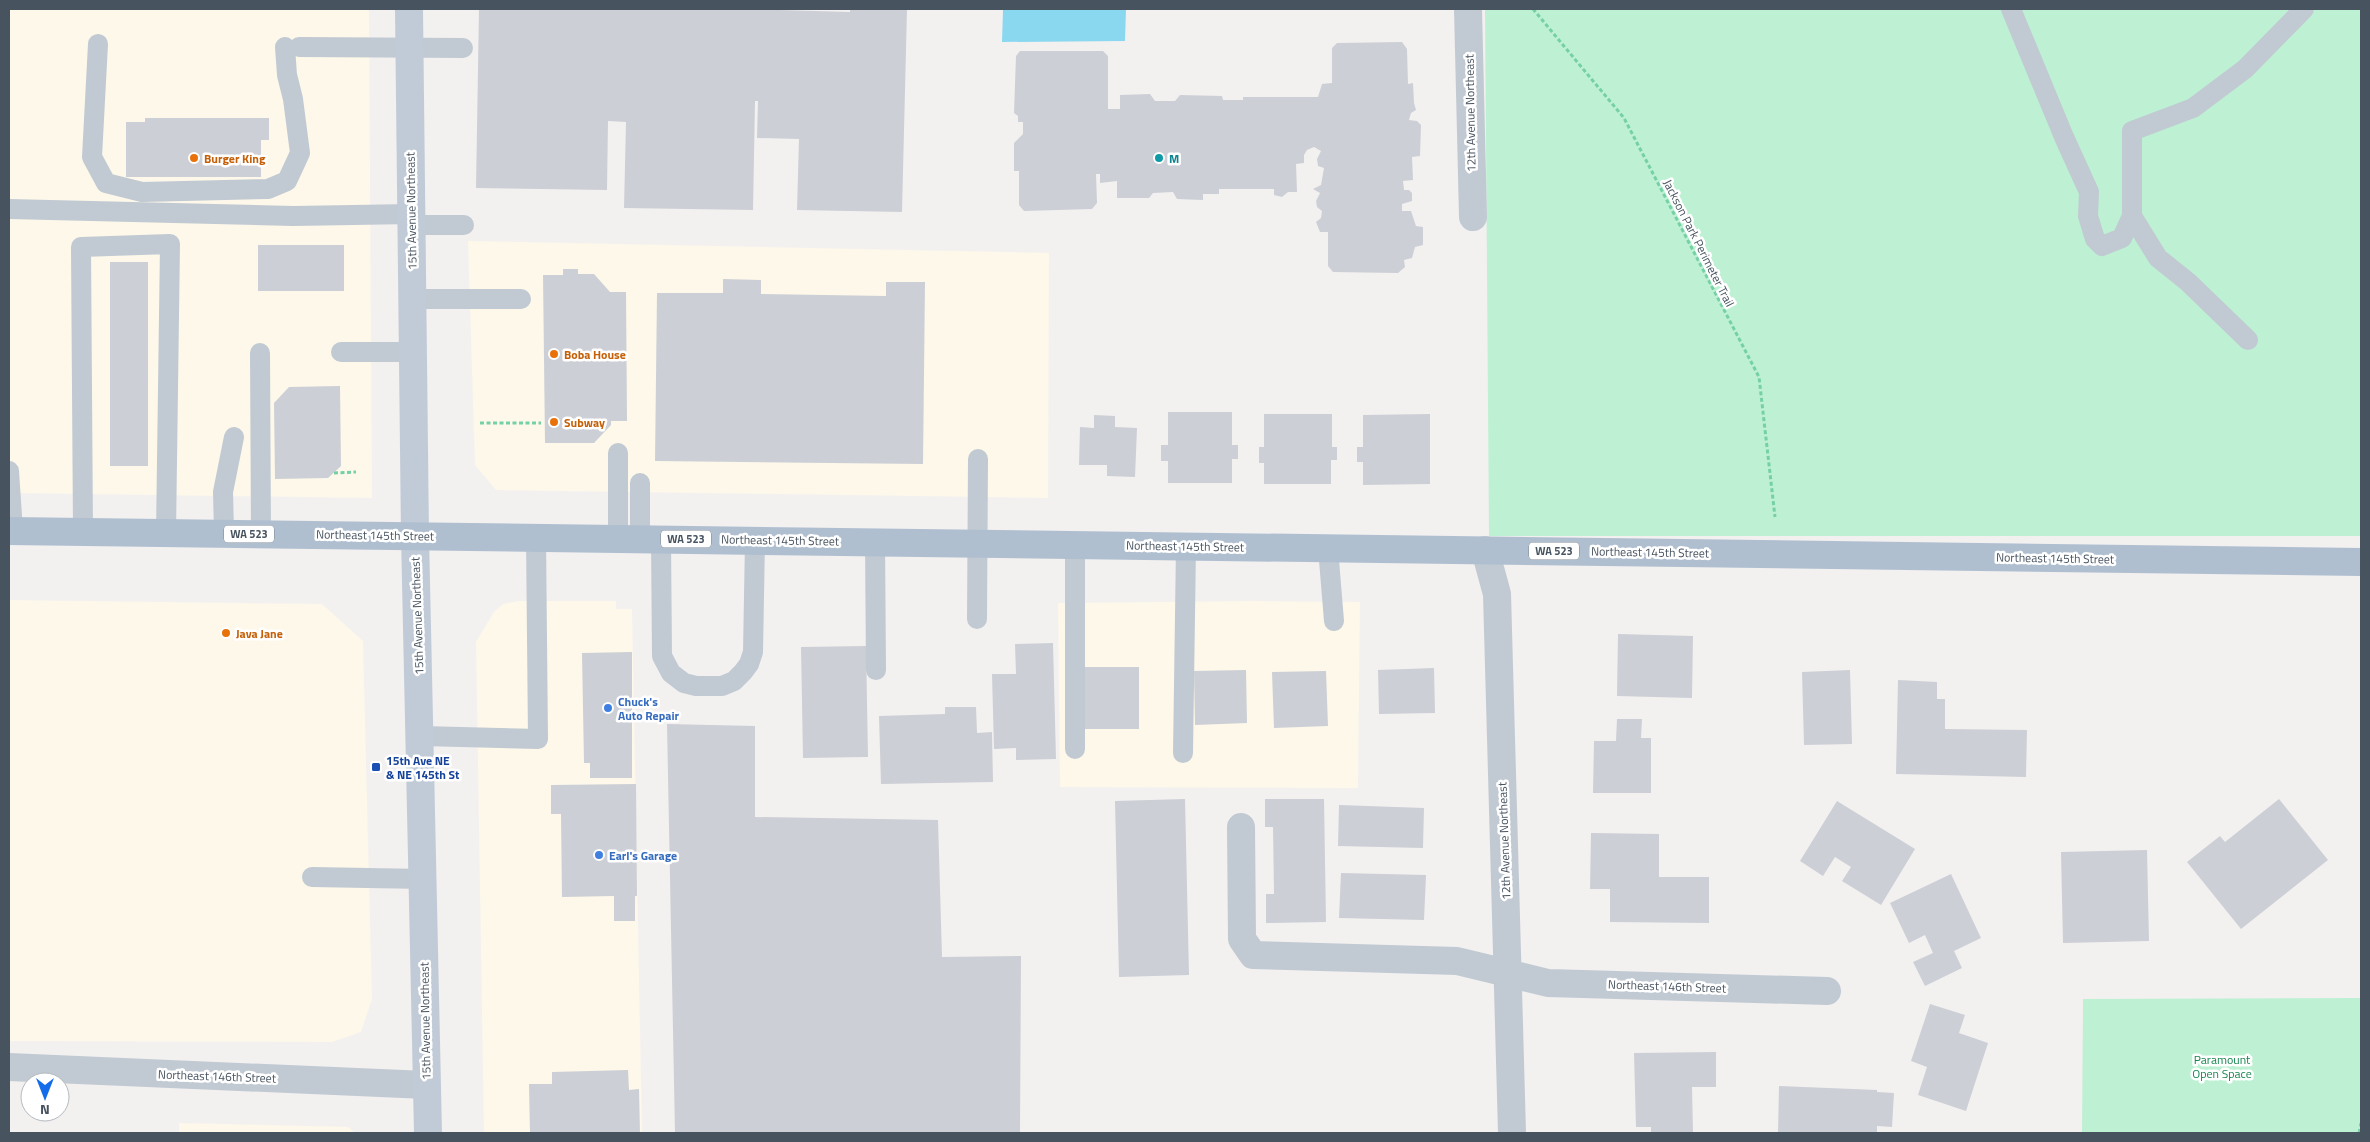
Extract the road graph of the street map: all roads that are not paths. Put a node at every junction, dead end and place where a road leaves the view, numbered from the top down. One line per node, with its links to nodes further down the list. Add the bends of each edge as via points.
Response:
1 (409, 9): 6 (main road, 15th Avenue Northeast)
2 (1468, 9): 12 (street, 12th Avenue Northeast)
3 (2012, 9): 11 (lane, via 2089,192 2088,216 2095,239 2102,246 2122,238)
4 (2304, 9): 11 (lane, via 2245,68 2193,108 2132,131)
5 (98, 44): 8 (lane, via 92,157 106,183 142,192)
6 (410, 48): 7 (lane); 8 (lane, via 292,47 287,75 294,99 300,153 287,181); 13 (main road, 15th Avenue Northeast)
7 (463, 48)
8 (268, 189): 10 (lane)
9 (9, 209): 10 (lane)
10 (270, 216): 13 (lane)
11 (2132, 216): 17 (lane, via 2158,258)
12 (1473, 217)
13 (412, 219): 14 (lane); 16 (main road, 15th Avenue Northeast)
14 (464, 225)
15 (521, 298): 16 (lane)
16 (412, 299): 19 (main road, 15th Avenue Northeast)
17 (2248, 340)
18 (341, 352): 19 (lane)
19 (413, 352): 31 (main road, 15th Avenue Northeast)
20 (260, 353): 30 (lane)
21 (234, 437): 29 (lane, via 223,492)
22 (618, 453): 33 (lane)
23 (978, 459): 36 (lane)
24 (9, 471): 27 (lane)
25 (640, 483): 33 (lane)
26 (84, 530): 27 (main road, Northeast 145th Street / WA 523); 28 (main road, Northeast 145th Street / WA 523); 28 (lane, via 82,247 170,244)
27 (11, 531)
28 (166, 533): 29 (main road, Northeast 145th Street / WA 523)
29 (224, 533): 30 (main road, Northeast 145th Street / WA 523)
30 (261, 534): 31 (main road, Northeast 145th Street / WA 523)
31 (415, 536): 32 (main road, Northeast 145th Street / WA 523); 45 (main road, 15th Avenue Northeast)
32 (536, 538): 33 (main road, Northeast 145th Street / WA 523); 45 (lane, via 538,739)
33 (640, 539): 34 (main road, Northeast 145th Street / WA 523); 34 (lane, via 662,656 676,678 708,687 734,681 749,664)
34 (755, 540): 35 (main road, Northeast 145th Street / WA 523)
35 (876, 542): 36 (main road, Northeast 145th Street / WA 523); 44 (lane)
36 (977, 543): 37 (main road, Northeast 145th Street / WA 523); 42 (lane)
37 (1075, 544): 38 (main road, Northeast 145th Street / WA 523); 46 (lane)
38 (1186, 546): 39 (main road, Northeast 145th Street / WA 523); 47 (lane)
39 (1328, 548): 40 (main road, Northeast 145th Street / WA 523); 43 (lane)
40 (1485, 550): 41 (main road, Northeast 145th Street / WA 523); 51 (street, 12th Avenue Northeast, via 1497,594)
41 (2361, 562)
42 (977, 619)
43 (1334, 621)
44 (876, 670)
45 (421, 736): 50 (main road, 15th Avenue Northeast)
46 (1075, 749)
47 (1183, 753)
48 (1241, 827): 51 (street, Northeast 146th Street, via 1242,939 1253,954 1458,960)
49 (312, 878): 50 (lane)
50 (424, 879): 54 (main road, 15th Avenue Northeast)
51 (1508, 972): 52 (street, Northeast 146th Street, via 1548,983); 56 (street, 12th Avenue Northeast)
52 (1828, 991)
53 (9, 1067): 54 (street, Northeast 146th Street)
54 (426, 1085): 55 (main road, 15th Avenue Northeast)
55 (428, 1133)
56 (1512, 1133)

